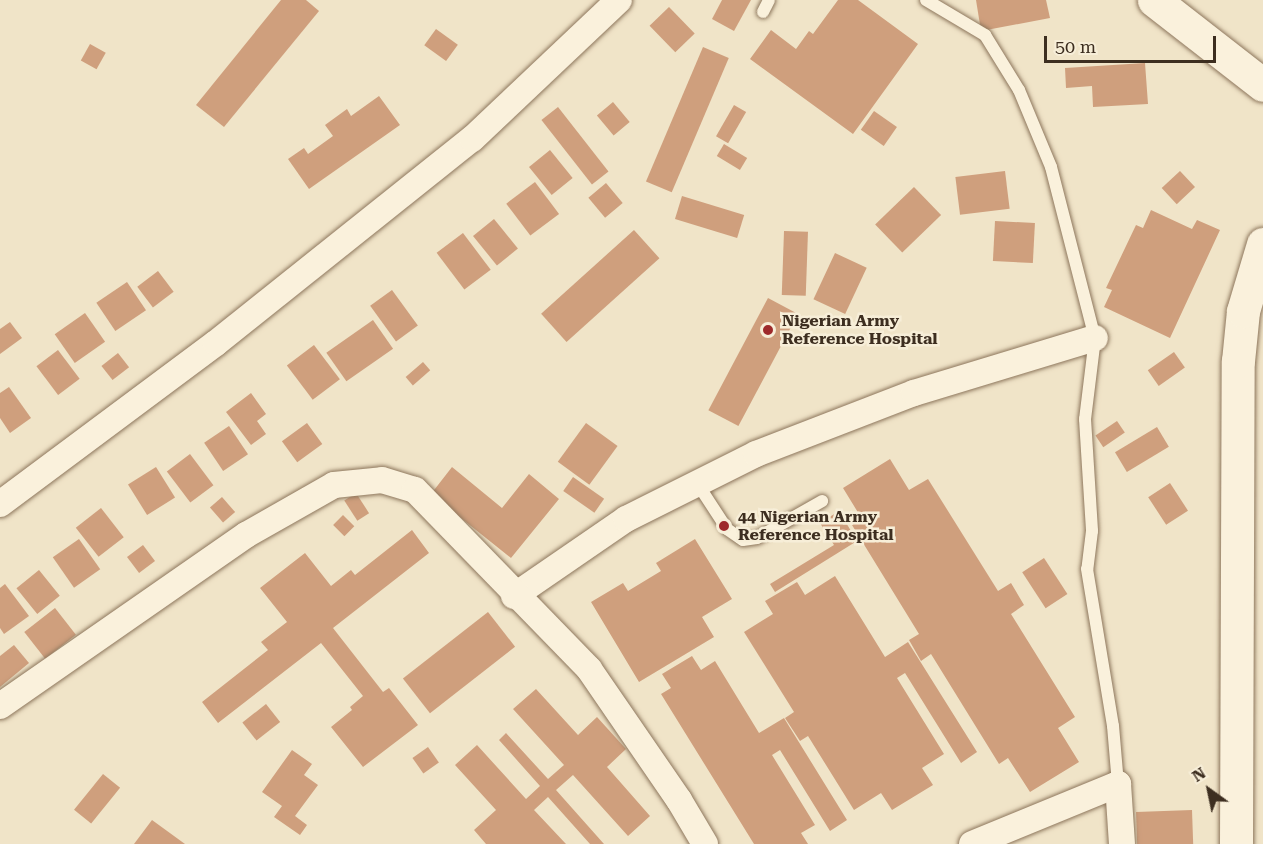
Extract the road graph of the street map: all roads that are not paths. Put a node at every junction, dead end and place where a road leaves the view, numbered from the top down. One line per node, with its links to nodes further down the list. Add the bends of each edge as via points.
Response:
1 (619, 0): 11 (street, via 472,139 216,343)
2 (926, 0): 8 (lane, via 985,35 1019,90 1051,167)
3 (1154, 0): 4 (street)
4 (1220, 49): 5 (street); 6 (street)
5 (1263, 56)
6 (1263, 85)
7 (1263, 244): 18 (street, via 1243,311 1238,361)
8 (1095, 338): 9 (street, via 914,393 756,454); 14 (lane, via 1085,419 1092,531 1087,569 1113,726)
9 (697, 483): 10 (lane, via 727,529 743,540 757,538); 12 (street, via 626,519)
10 (822, 501)
11 (0, 504)
12 (514, 596): 13 (street, via 415,490 382,480 334,485 246,535); 15 (street, via 589,669)
13 (0, 706)
14 (1118, 784): 16 (street); 17 (street)
15 (705, 844)
16 (972, 844)
17 (1122, 844)
18 (1236, 844)

